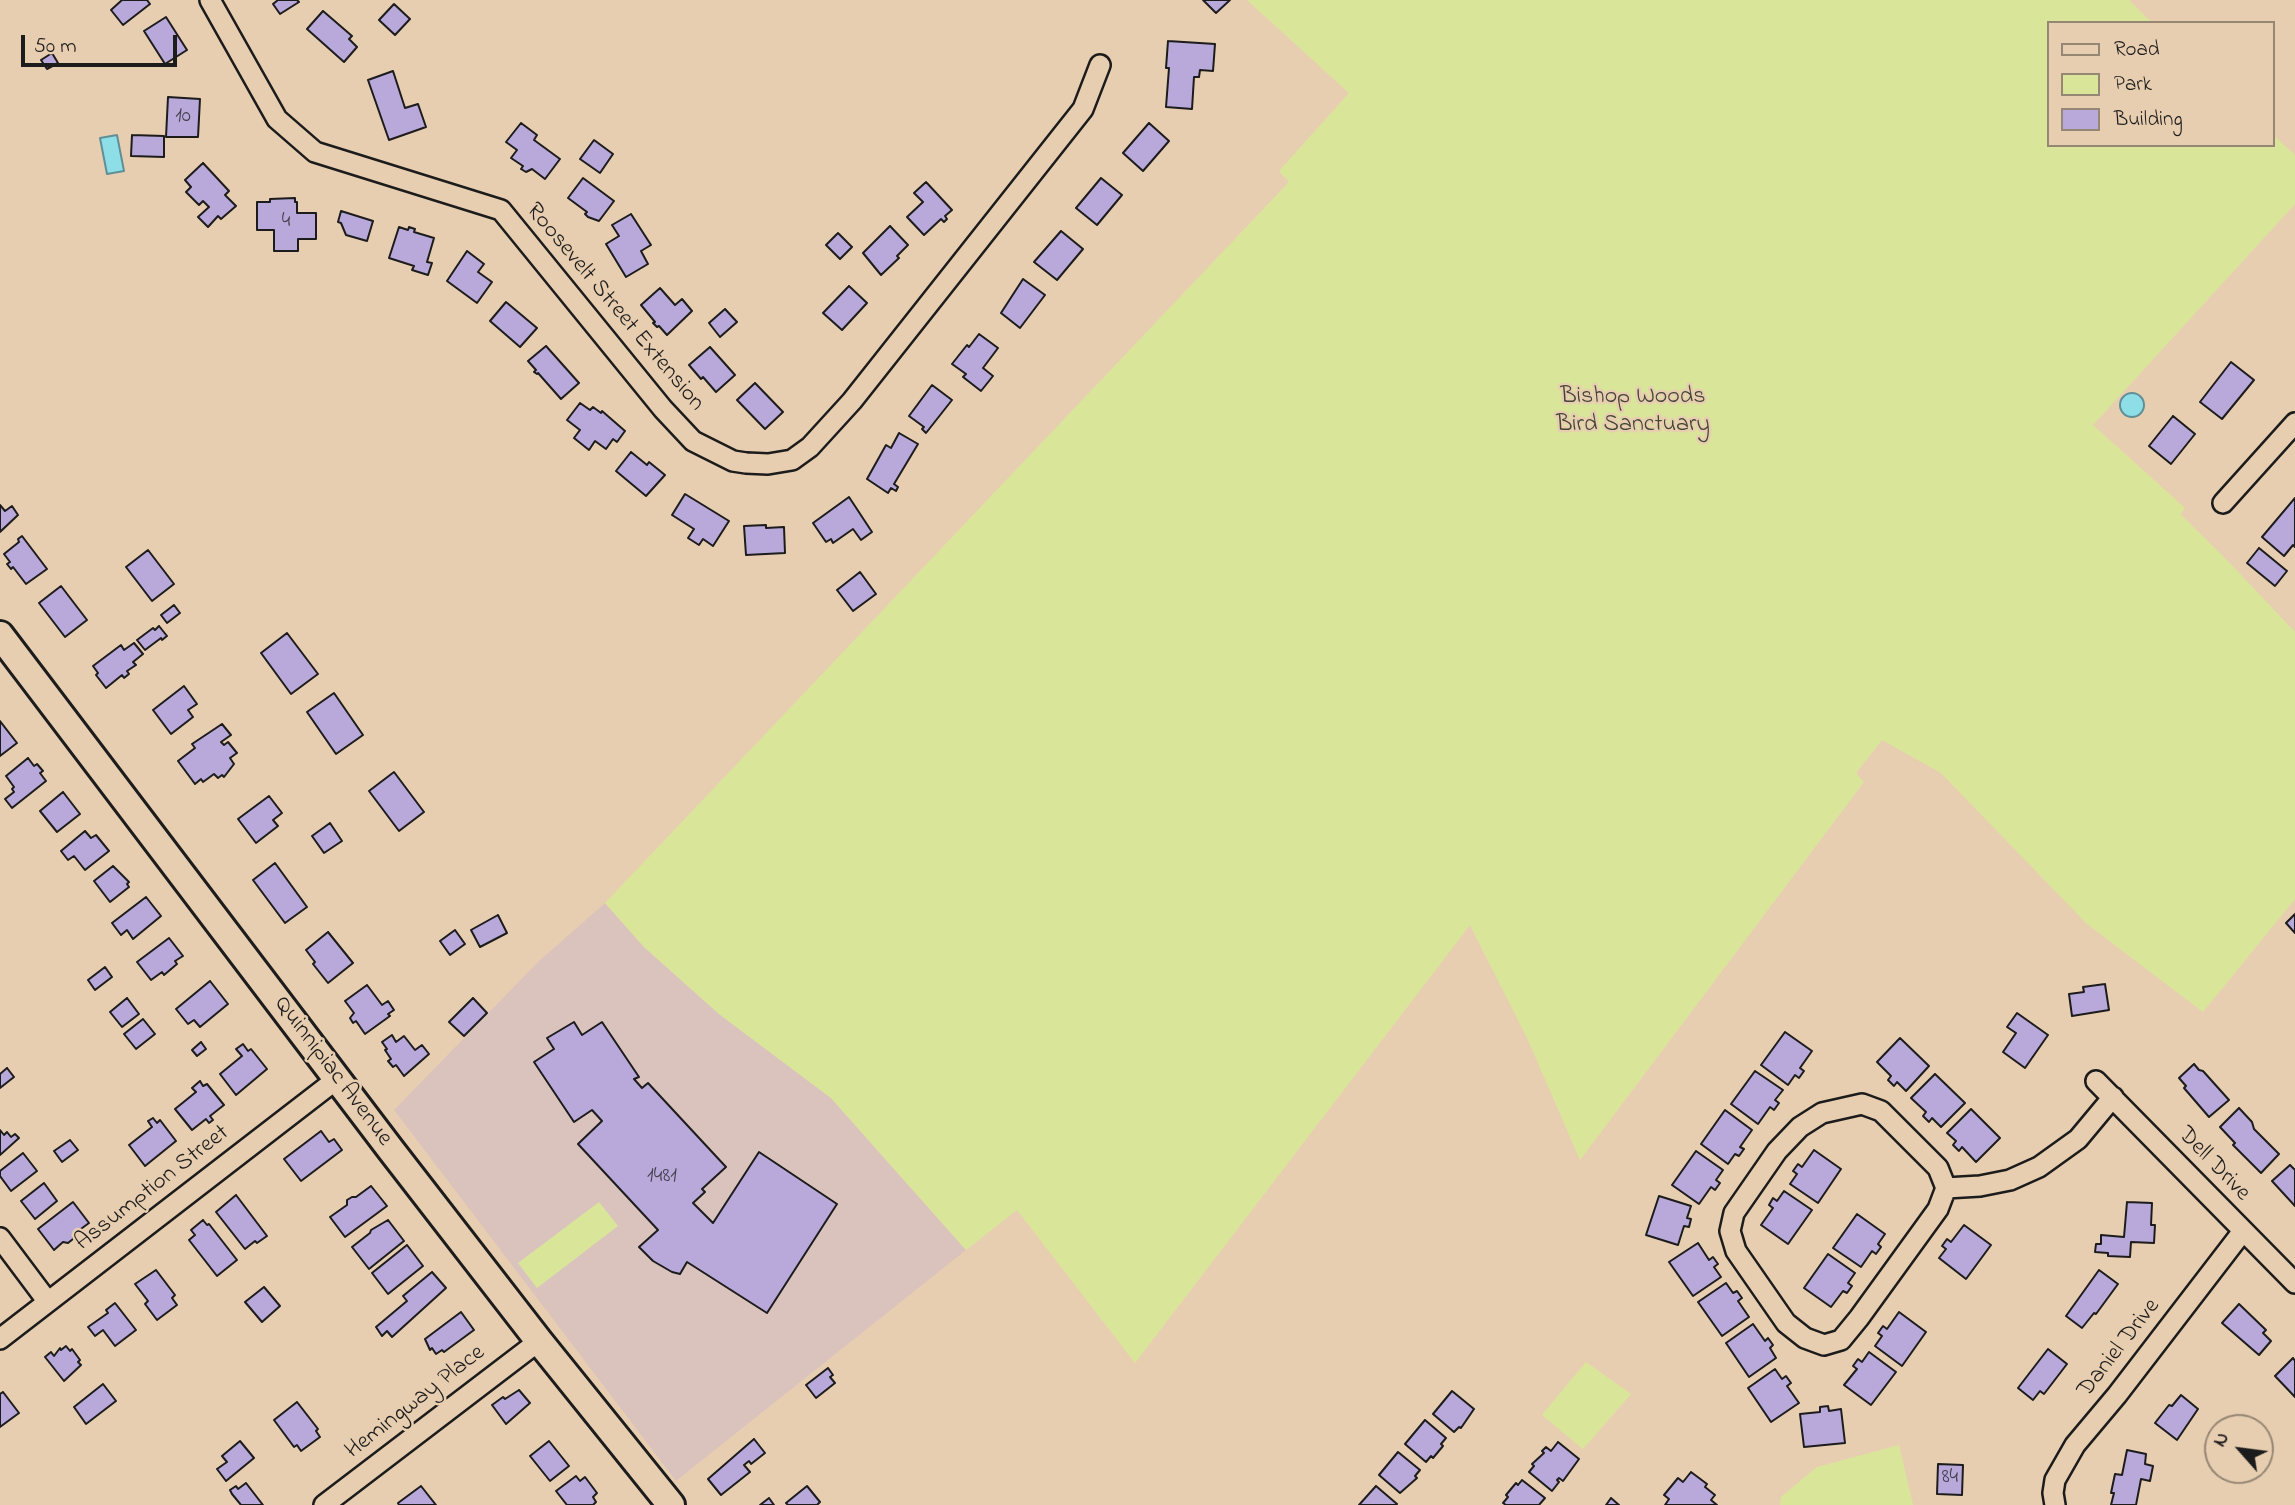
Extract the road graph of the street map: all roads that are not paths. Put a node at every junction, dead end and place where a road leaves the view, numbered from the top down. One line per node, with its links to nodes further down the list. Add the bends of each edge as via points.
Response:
1 (210, 0): 2 (street, Roosevelt Street Extension, via 277,119 316,152 502,210 693,441 733,461 768,464 792,460 810,447 852,401 1083,110)
2 (1100, 65)
3 (2295, 423): 4 (street)
4 (2223, 503)
5 (0, 635): 6 (main road, Quinnipiac Avenue)
6 (337, 1079): 13 (street, Assumption Street); 15 (main road, Quinnipiac Avenue)
7 (2096, 1081): 8 (street, Dell Drive)
8 (2113, 1097): 9 (street, via 2078,1139 2039,1167 2010,1180); 10 (street, Dell Drive)
9 (1946, 1188): 9 (street, via 1938,1168 1881,1111 1862,1104 1822,1113 1800,1127 1734,1213 1730,1231 1736,1251 1786,1322 1805,1338 1824,1345 1841,1340 1859,1318 1938,1209)
10 (2243, 1231): 12 (street, Dell Drive); 18 (street, Daniel Drive, via 2075,1445 2055,1480)
11 (0, 1238): 13 (street)
12 (2295, 1283)
13 (48, 1302): 14 (street, Assumption Street)
14 (0, 1339)
15 (539, 1340): 16 (street, Hemingway Place); 17 (main road, Quinnipiac Avenue)
16 (324, 1505)
17 (671, 1505)
18 (2055, 1505)

